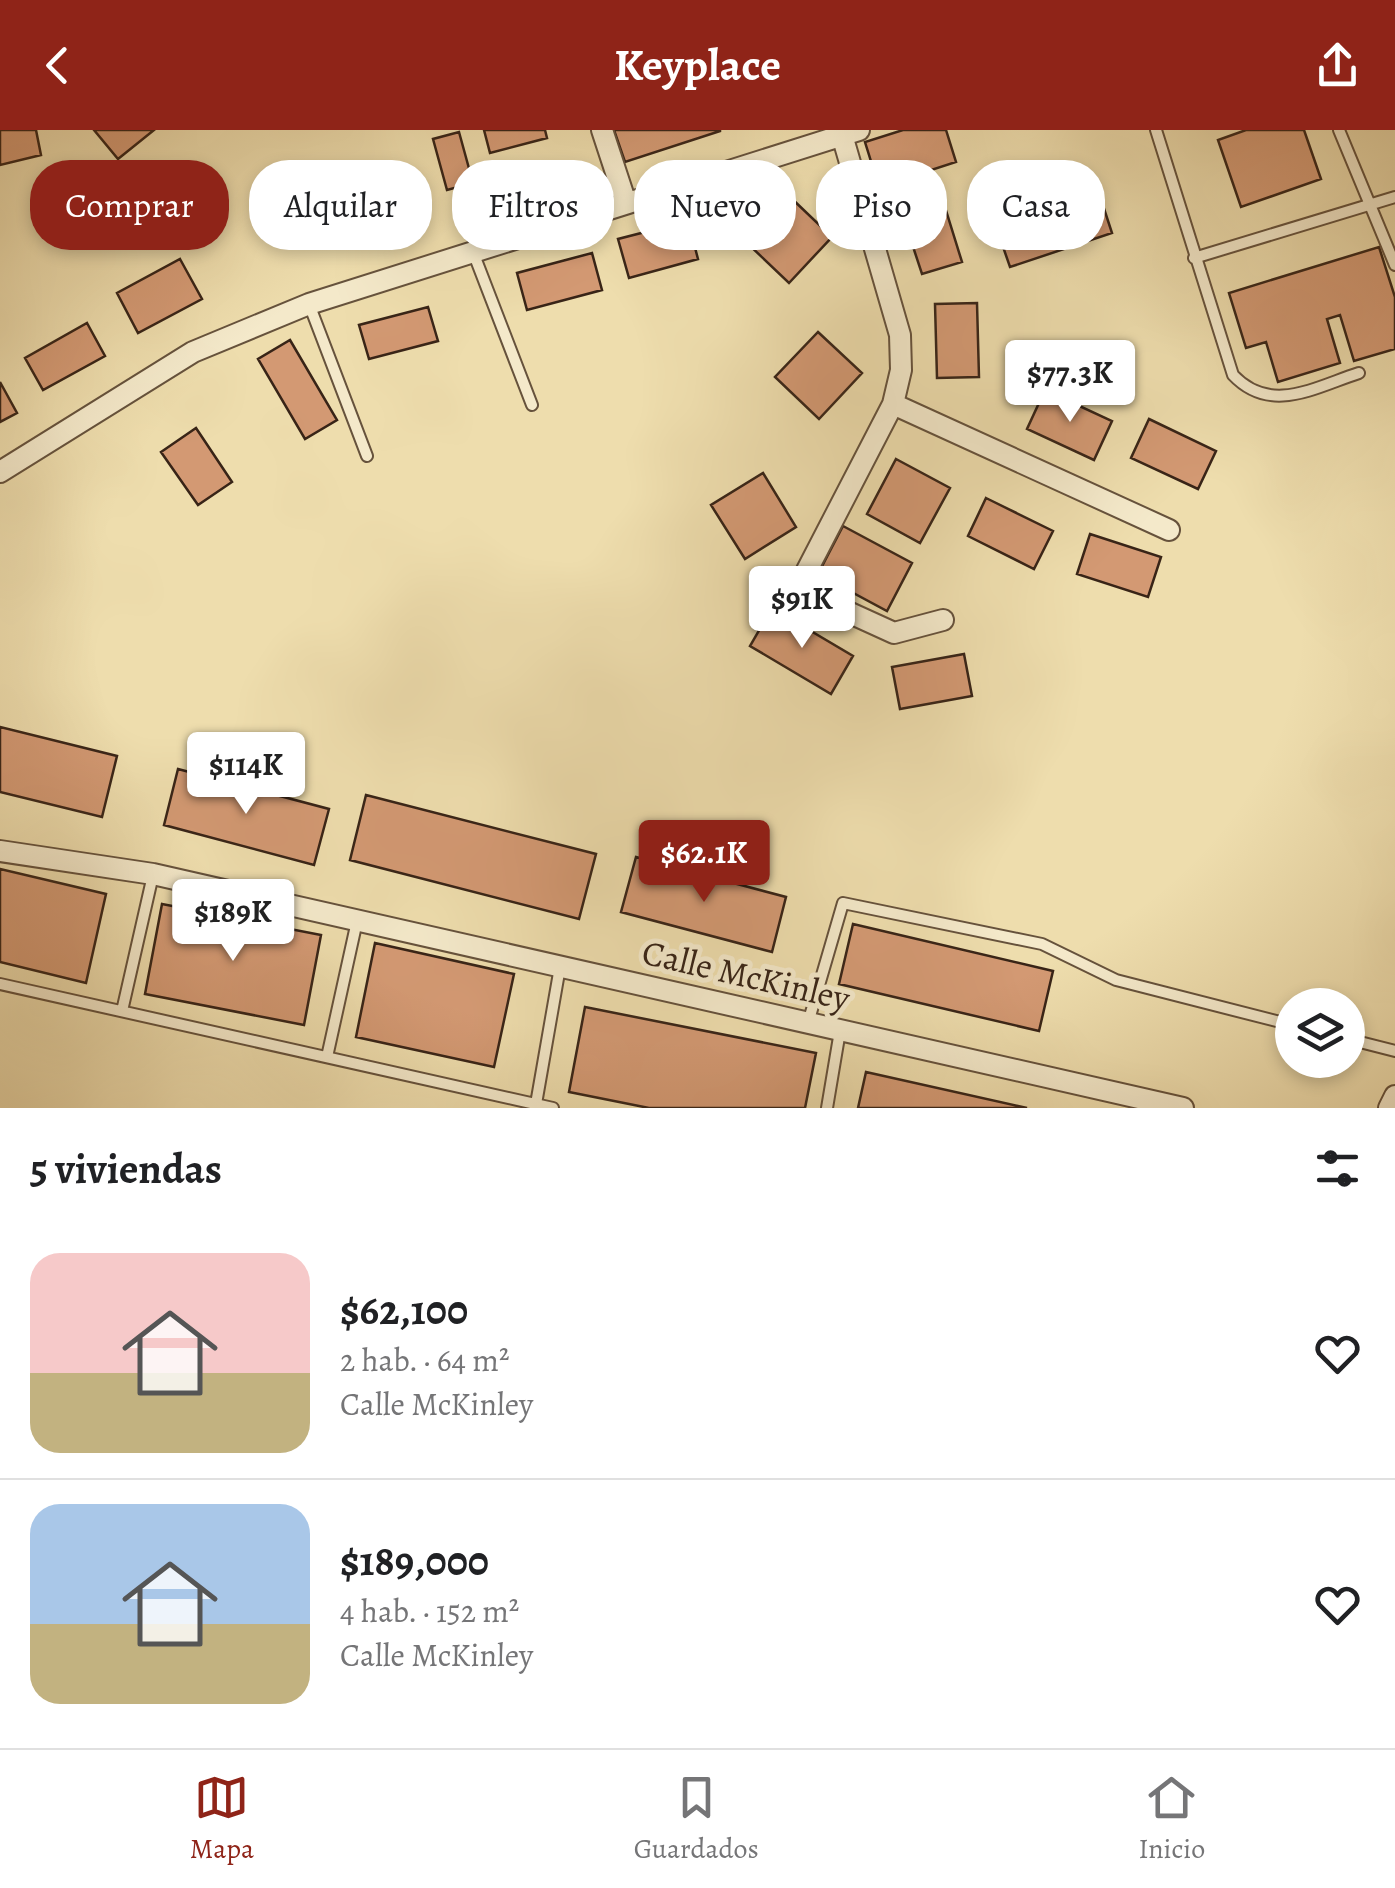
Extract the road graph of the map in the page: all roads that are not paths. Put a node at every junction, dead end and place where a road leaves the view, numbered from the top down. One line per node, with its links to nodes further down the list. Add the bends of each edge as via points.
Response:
1 (602, 130): 6 (street)
2 (1156, 130): 9 (lane)
3 (1339, 130): 7 (lane)
4 (850, 133): 6 (street); 13 (street, via 900,334 901,370)
5 (1395, 197): 7 (lane)
6 (626, 203): 8 (street)
7 (1369, 205): 9 (lane); 10 (lane)
8 (473, 252): 11 (street); 14 (lane)
9 (1194, 258): 12 (lane, via 1234,375 1247,390 1281,397)
10 (1395, 265)
11 (309, 304): 15 (lane); 16 (street, via 193,352)
12 (1359, 373)
13 (892, 404): 17 (street); 18 (street, via 804,576 815,597 894,633)
14 (532, 406)
15 (366, 456)
16 (0, 472)
17 (1169, 530)
18 (943, 620)
19 (0, 851): 20 (street, Calle McKinley)
20 (153, 874): 21 (street, Calle McKinley); 24 (lane)
21 (358, 920): 22 (street, Calle McKinley); 30 (lane)
22 (560, 966): 26 (street, Calle McKinley); 33 (lane)
23 (0, 984): 24 (lane)
24 (122, 1011): 30 (lane)
25 (1275, 1021): 26 (lane, via 1116,980 1042,944 843,902)
26 (808, 1023): 27 (street, Calle McKinley)
27 (840, 1030): 32 (street, Calle McKinley); 35 (lane)
28 (1365, 1043): 29 (lane)
29 (1395, 1051)
30 (327, 1057): 33 (lane)
31 (1395, 1096): 37 (street)
32 (1114, 1100): 36 (street, Calle McKinley)
33 (536, 1104): 34 (lane)
34 (553, 1108)
35 (827, 1108)
36 (1183, 1108)
37 (1389, 1108)

